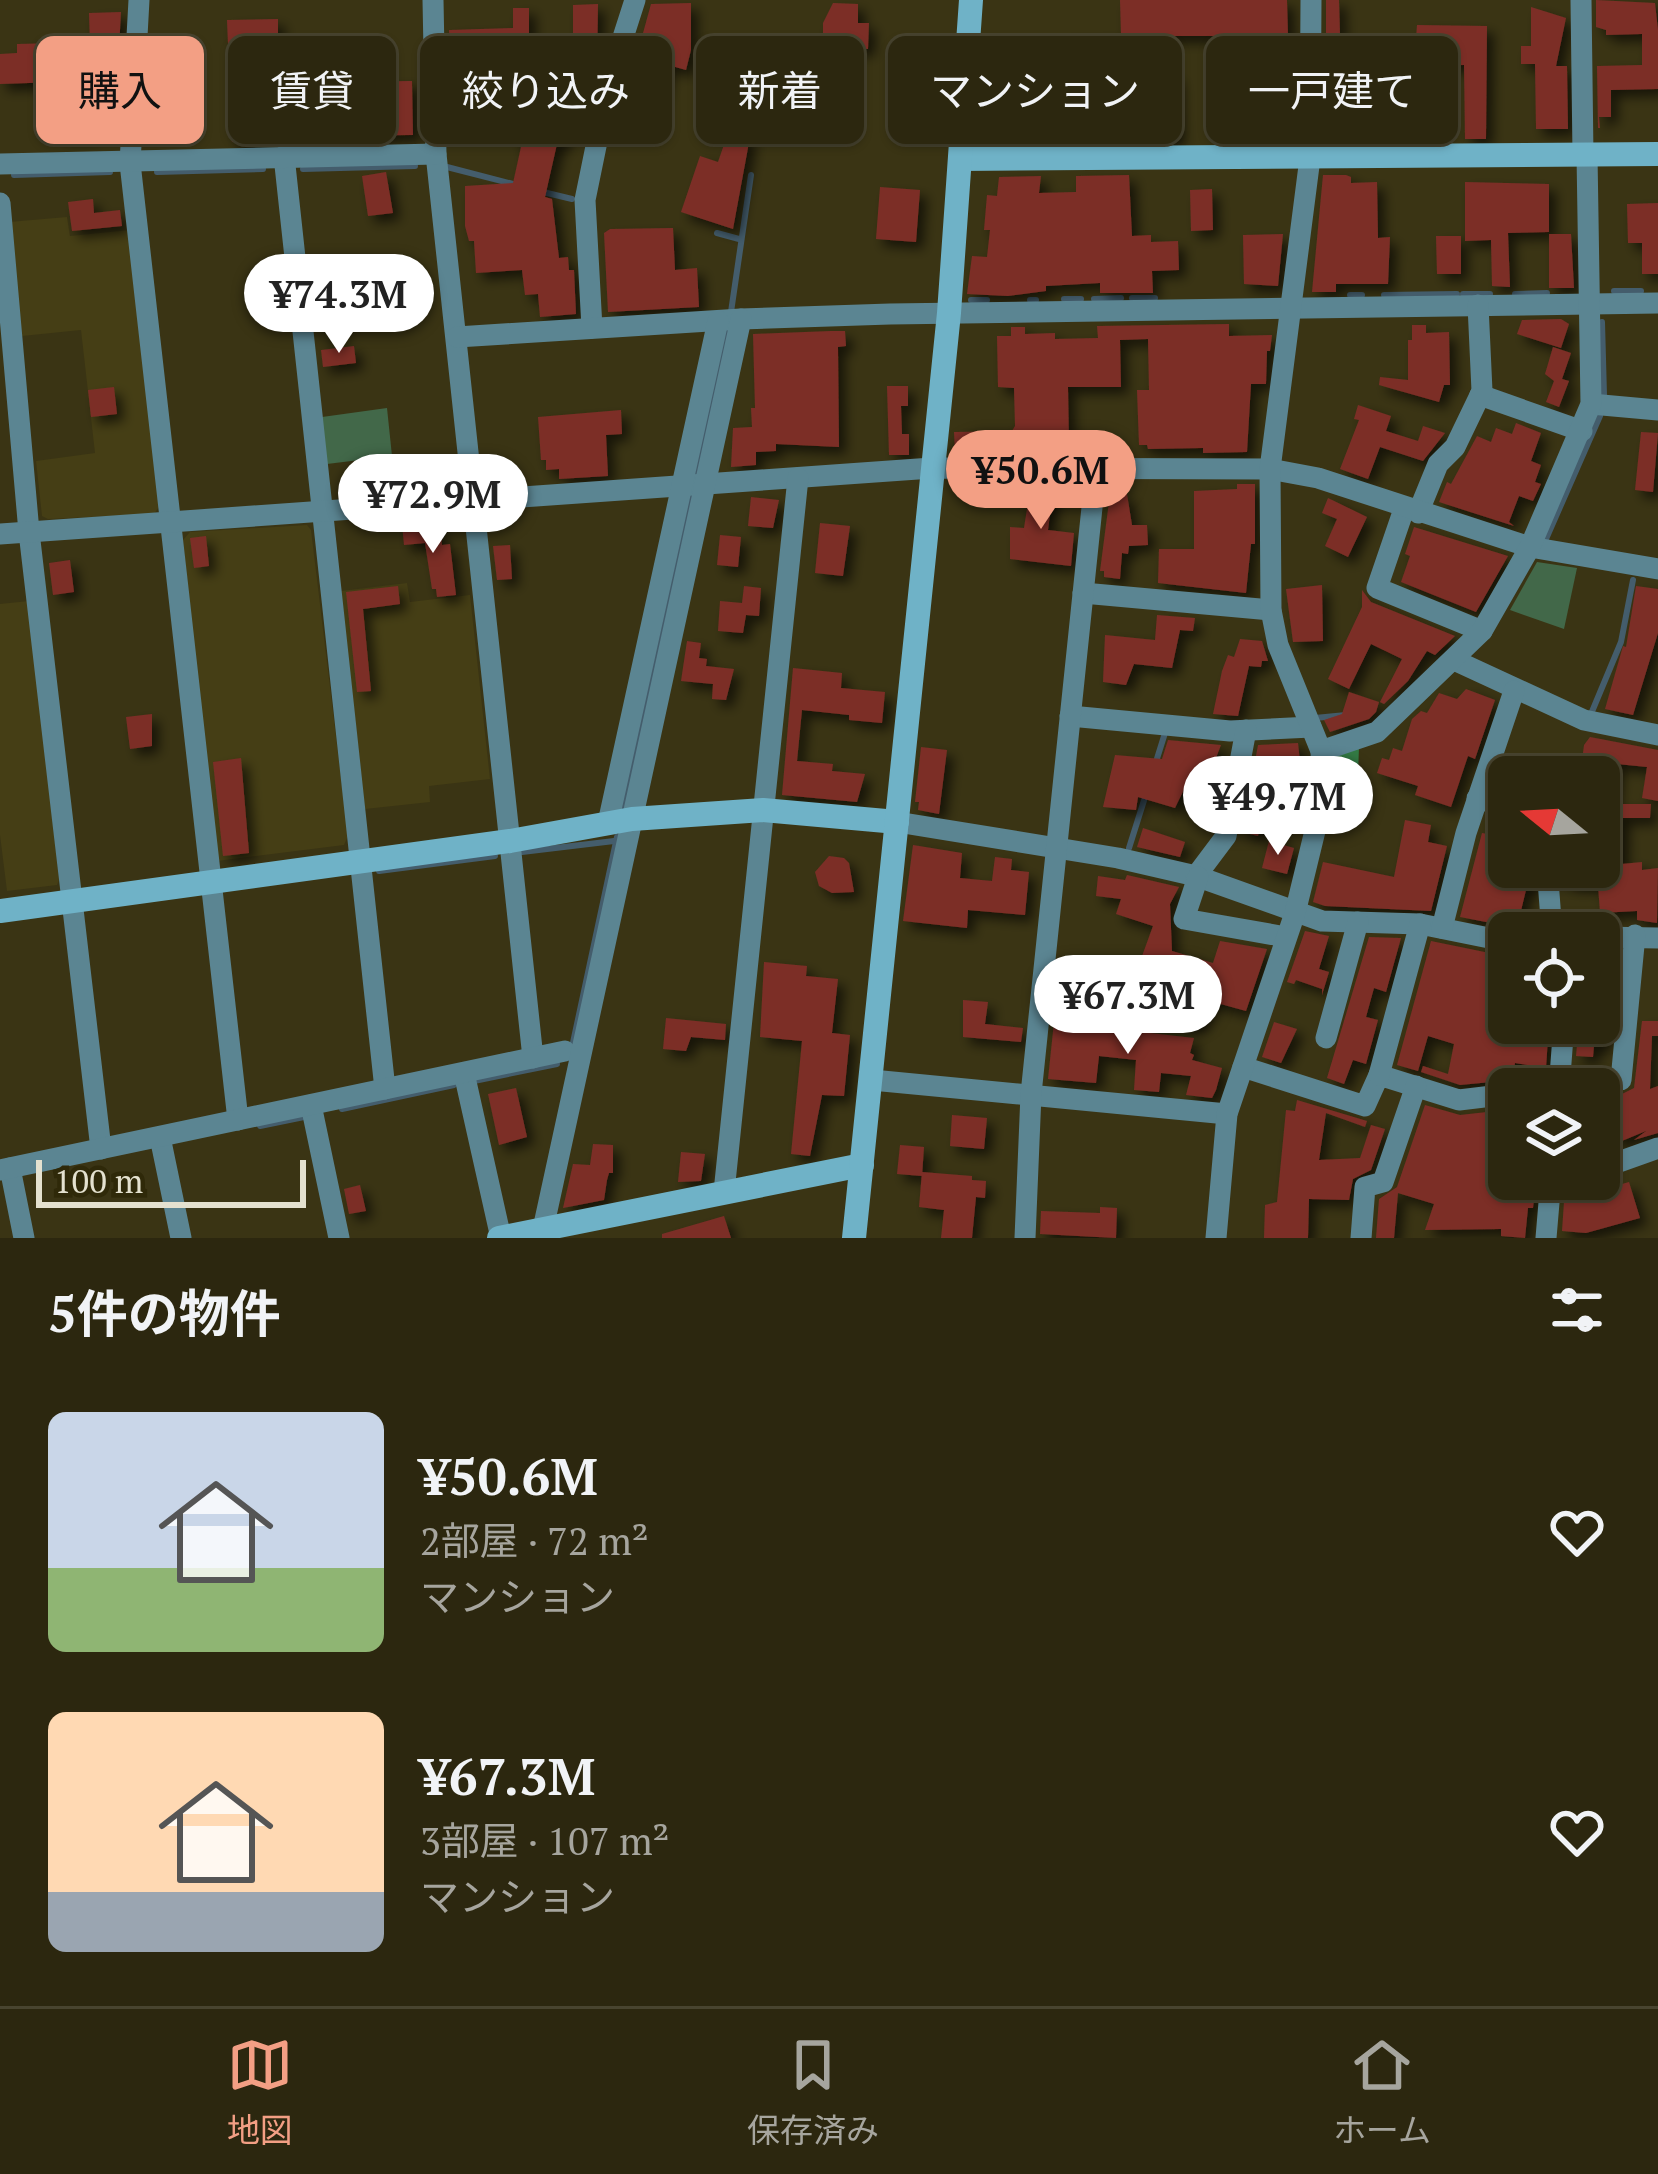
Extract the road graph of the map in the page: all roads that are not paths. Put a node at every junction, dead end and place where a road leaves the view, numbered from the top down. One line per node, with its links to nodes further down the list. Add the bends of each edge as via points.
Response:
1 (139, 0): 13 (street)
2 (433, 0): 7 (street)
3 (635, 0): 22 (street, via 585,200)
4 (971, 0): 12 (street)
5 (1311, 0): 11 (street)
6 (1581, 0): 9 (street)
7 (436, 154): 10 (street); 23 (street)
8 (1658, 154): 9 (street)
9 (1585, 155): 11 (street); 18 (street)
10 (284, 156): 13 (street); 35 (street)
11 (1310, 158): 12 (street); 19 (street)
12 (960, 159): 20 (street)
13 (130, 163): 14 (street); 36 (street)
14 (0, 164)
15 (0, 203): 37 (street)
16 (1658, 303): 18 (street)
17 (1478, 304): 18 (street); 19 (street); 24 (street)
18 (1589, 304): 25 (street)
19 (1291, 307): 20 (street); 29 (street)
20 (949, 313): 21 (street); 28 (street)
21 (729, 320): 22 (street); 32 (street)
22 (592, 328): 23 (street)
23 (457, 337): 33 (street)
24 (1480, 395): 27 (street); 34 (street)
25 (1591, 404): 26 (street); 27 (street)
26 (1658, 410)
27 (1582, 431): 39 (street)
28 (932, 468): 30 (street); 31 (street); 55 (street)
29 (1270, 469): 30 (street); 34 (street); 42 (street)
30 (1096, 470): 41 (street)
31 (798, 478): 32 (street); 53 (street)
32 (693, 486): 33 (street); 54 (street)
33 (474, 502): 35 (street); 56 (street)
34 (1411, 511): 39 (street); 43 (street, via 1377,589)
35 (322, 512): 36 (street); 58 (street)
36 (171, 523): 37 (street); 60 (street)
37 (29, 532): 38 (street); 61 (street)
38 (0, 534)
39 (1530, 547): 40 (street); 43 (street)
40 (1658, 568)
41 (1083, 592): 42 (street); 46 (street)
42 (1271, 610): 47 (street)
43 (1482, 631): 44 (street)
44 (1454, 660): 45 (street); 50 (street, via 1377,732)
45 (1514, 691): 49 (street, via 1584,720); 51 (street)
46 (1070, 716): 48 (street); 57 (street)
47 (1311, 727): 48 (street); 50 (street)
48 (1246, 730): 59 (street, via 1226,836)
49 (1658, 735)
50 (1321, 751): 63 (street, via 1323,798)
51 (1478, 798): 52 (street); 65 (street)
52 (1488, 801)
53 (764, 810): 54 (street); 55 (street); 90 (street)
54 (620, 821): 56 (street); 92 (street)
55 (896, 822): 57 (street); 76 (street)
56 (510, 841): 58 (street); 71 (street)
57 (1056, 850): 59 (street); 79 (street)
58 (360, 860): 60 (street); 78 (street)
59 (1197, 877): 63 (street); 67 (street, via 1184,920)
60 (211, 880): 61 (street); 83 (street)
61 (71, 902): 62 (street); 86 (street)
62 (0, 910)
63 (1294, 913): 64 (street); 67 (street)
64 (1358, 922): 65 (street); 69 (street)
65 (1431, 926): 68 (street); 74 (street)
66 (1647, 936): 75 (street)
67 (1286, 937): 72 (street)
68 (1488, 938)
69 (1326, 1038)
70 (565, 1052): 71 (street)
71 (533, 1058): 73 (street)
72 (1243, 1067): 74 (street, via 1365,1106); 82 (street)
73 (464, 1073): 78 (street); 96 (street)
74 (1379, 1075): 77 (street)
75 (1621, 1080)
76 (872, 1081): 79 (street); 88 (street)
77 (1416, 1086): 80 (street, via 1459,1100); 100 (street, via 1383,1182 1366,1187)
78 (385, 1089): 81 (street)
79 (1031, 1094): 82 (street); 98 (street)
80 (1488, 1097)
81 (311, 1105): 83 (street); 95 (street)
82 (1227, 1114): 99 (street)
83 (238, 1120): 84 (street)
84 (160, 1136): 86 (street); 94 (street)
85 (1658, 1148): 87 (street)
86 (101, 1149): 89 (street)
87 (1620, 1162)
88 (862, 1165): 90 (street); 97 (street)
89 (5, 1169): 93 (street)
90 (724, 1192): 92 (street)
91 (1550, 1200): 101 (street)
92 (543, 1229): 96 (street)
93 (24, 1238)
94 (181, 1238)
95 (339, 1238)
96 (500, 1238)
97 (854, 1238)
98 (1025, 1238)
99 (1216, 1238)
100 (1360, 1238)
101 (1546, 1238)

